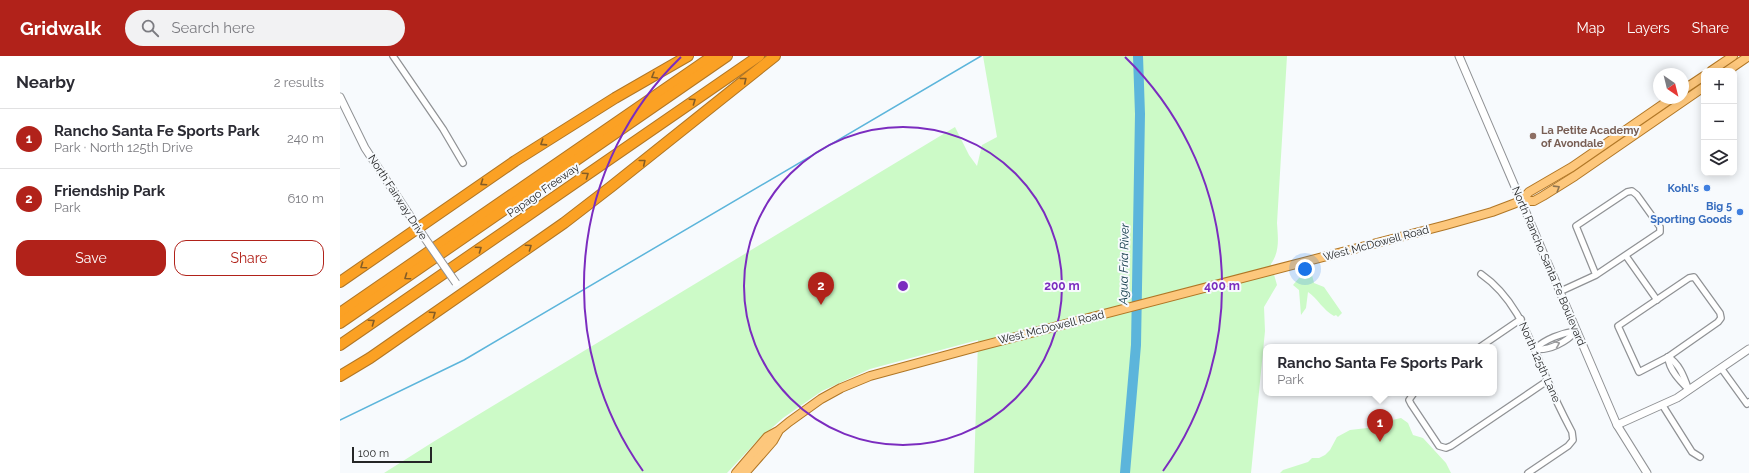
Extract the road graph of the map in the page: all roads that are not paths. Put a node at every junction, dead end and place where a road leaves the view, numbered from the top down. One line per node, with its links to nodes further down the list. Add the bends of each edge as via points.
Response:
1 (393, 56): 19 (street, via 444,129)
2 (688, 56): 21 (highway, one-way to 21, via 565,129)
3 (713, 56): 29 (highway, Papago Freeway)
4 (727, 56): 31 (highway, one-way to 31)
5 (759, 56): 33 (highway, Papago Freeway, one-way to 5)
6 (775, 56): 27 (highway, one-way to 6, via 564,223)
7 (1459, 56): 20 (street, North Rancho Santa Fe Boulevard)
8 (1733, 56): 10 (main road)
9 (1749, 56): 11 (main road)
10 (1715, 68)
11 (1732, 68)
12 (1701, 78): 13 (main road)
13 (1689, 86)
14 (1701, 89): 16 (main road, West McDowell Road)
15 (1689, 93): 16 (main road)
16 (1692, 96): 20 (main road, West McDowell Road, one-way to 16, via 1534,201 1553,191)
17 (340, 97): 21 (street, North Fairway Drive, via 365,148)
18 (1663, 104): 20 (main road, West McDowell Road, via 1567,170 1529,192)
19 (463, 163)
20 (1521, 201): 26 (street, North Rancho Santa Fe Boulevard); 46 (main road, West McDowell Road, via 1483,215 977,346 856,381 816,402)
21 (418, 227): 25 (highway, one-way to 25); 27 (street, North Fairway Drive, bridge)
22 (1626, 256): 24 (street); 24 (street, via 1660,232 1660,227 1632,191 1576,226); 28 (street)
23 (1481, 274): 30 (street, North 125th Lane, via 1495,284)
24 (1596, 275): 26 (street)
25 (340, 282)
26 (1559, 292): 32 (street, North Rancho Santa Fe Boulevard)
27 (463, 293): 39 (highway, one-way to 27)
28 (1657, 300): 37 (street, via 1618,326 1639,372); 37 (street, via 1694,277 1721,318)
29 (340, 313)
30 (1521, 319): 34 (street); 36 (street, North 125th Lane)
31 (340, 323)
32 (1576, 331): 36 (street, via 1570,338 1543,350); 45 (street, North Rancho Santa Fe Boulevard)
33 (340, 344)
34 (1484, 344)
35 (1749, 348): 38 (street)
36 (1535, 349): 40 (street, North 125th Lane)
37 (1668, 357): 41 (street, via 1685,377)
38 (1721, 368): 41 (street); 43 (street)
39 (340, 376)
40 (1547, 381): 42 (street, via 1446,448 1439,446 1409,400); 50 (street, North 125th Lane, via 1572,432 1573,440)
41 (1689, 390): 44 (street)
42 (1412, 396)
43 (1748, 403)
44 (1663, 406): 45 (street); 47 (street, via 1692,452)
45 (1617, 425): 51 (street, North Rancho Santa Fe Boulevard)
46 (778, 432): 48 (main road, West McDowell Road, via 767,437); 49 (main road, West McDowell Road)
47 (1700, 457)
48 (736, 473)
49 (745, 473)
50 (1528, 473)
51 (1646, 473)

